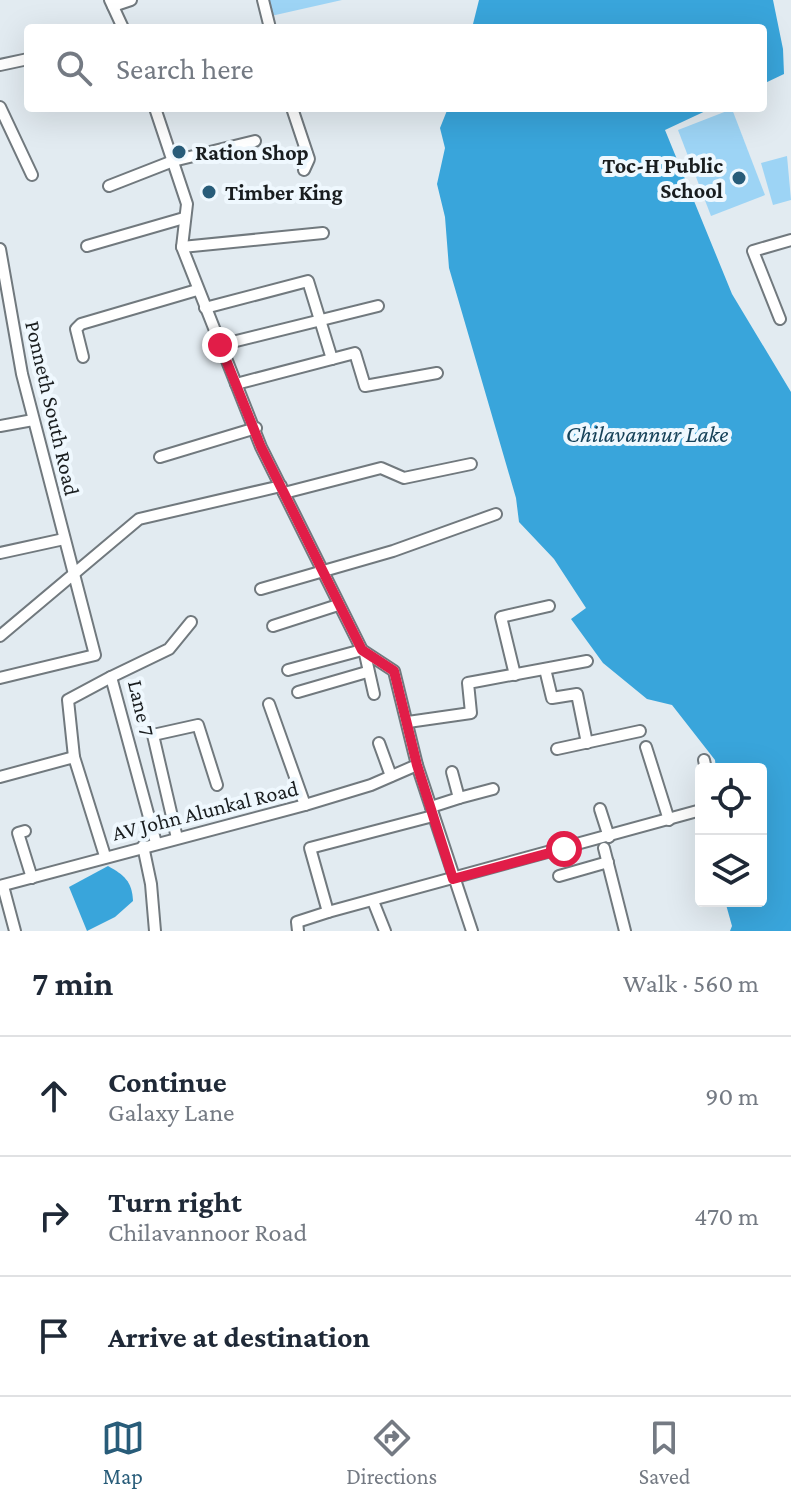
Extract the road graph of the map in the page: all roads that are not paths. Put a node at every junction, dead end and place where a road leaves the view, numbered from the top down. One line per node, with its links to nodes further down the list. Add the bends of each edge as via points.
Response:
1 (131, 0): 3 (street)
2 (263, 0): 5 (street)
3 (111, 3): 4 (street)
4 (120, 24)
5 (269, 24)
6 (24, 60): 7 (street)
7 (0, 65)
8 (0, 107): 14 (street)
9 (156, 112): 12 (street)
10 (293, 112): 13 (street, via 309,159)
11 (255, 141): 12 (street)
12 (173, 161): 15 (street); 16 (street, via 187,204)
13 (304, 170)
14 (32, 175)
15 (109, 186)
16 (184, 218): 19 (street); 20 (street)
17 (323, 233): 20 (street)
18 (791, 240): 27 (street, via 753,251)
19 (87, 246)
20 (182, 247): 23 (street)
21 (0, 249): 22 (street, Ponneth South Road)
22 (4, 277): 28 (street, Ponneth South Road)
23 (197, 290): 25 (street); 31 (street, via 81,324 76,329)
24 (378, 306): 26 (street)
25 (205, 308): 26 (street, via 308,281); 30 (street)
26 (320, 319): 30 (street); 32 (street)
27 (780, 319)
28 (13, 332): 29 (street); 35 (street, Ponneth South Road)
29 (0, 334)
30 (220, 345): 34 (street)
31 (83, 357)
32 (332, 359): 33 (street, via 355,353 365,386); 34 (street)
33 (437, 373)
34 (236, 384): 37 (street)
35 (33, 420): 36 (street); 42 (street, Ponneth South Road)
36 (0, 426)
37 (256, 428): 38 (street); 40 (street)
38 (160, 457)
39 (471, 464): 40 (street, via 404,478 381,468)
40 (282, 489): 44 (street); 45 (street, via 149,514)
41 (496, 514): 44 (street)
42 (64, 539): 43 (street); 45 (street, Ponneth South Road)
43 (0, 553)
44 (322, 570): 46 (street); 47 (street)
45 (74, 575): 51 (street); 59 (street, Ponneth South Road, via 95,655)
46 (261, 589)
47 (338, 605): 50 (street); 52 (street)
48 (549, 606): 57 (street, via 501,617)
49 (191, 622): 58 (street, Lane 7, via 169,649)
50 (273, 626)
51 (0, 636)
52 (364, 652): 55 (street); 56 (street); 63 (street, via 394,671)
53 (587, 661): 54 (street)
54 (545, 669): 57 (street); 67 (street, via 552,698 577,694)
55 (288, 670)
56 (367, 672): 60 (street); 61 (street)
57 (515, 675): 63 (street, via 468,683 471,713)
58 (111, 677): 70 (street, via 68,700); 86 (street, Lane 7)
59 (0, 678)
60 (298, 692)
61 (374, 694)
62 (269, 704): 78 (street)
63 (408, 722): 71 (street)
64 (640, 731): 67 (street)
65 (70, 743): 70 (street)
66 (379, 743): 73 (street)
67 (587, 743): 69 (street)
68 (646, 747): 82 (street)
69 (557, 749)
70 (74, 757): 74 (street); 88 (street)
71 (417, 765): 73 (street, AV John Alunkal Road); 80 (street)
72 (452, 772): 77 (street)
73 (391, 776): 78 (street, AV John Alunkal Road)
74 (0, 777)
75 (217, 785): 84 (street, via 198,725 153,735)
76 (493, 789): 77 (street)
77 (459, 798): 80 (street)
78 (305, 805): 84 (street, AV John Alunkal Road)
79 (600, 809): 85 (street)
80 (432, 811): 92 (street); 95 (street, via 310,848)
81 (695, 812): 82 (street)
82 (669, 820): 85 (street)
83 (25, 831): 91 (street, via 18,833)
84 (177, 838): 86 (street, AV John Alunkal Road)
85 (606, 842): 89 (street); 92 (street)
86 (156, 843): 87 (street, AV John Alunkal Road)
87 (143, 846): 88 (street, AV John Alunkal Road); 97 (street)
88 (105, 856): 91 (street, AV John Alunkal Road)
89 (608, 862): 90 (street); 101 (street)
90 (559, 876)
91 (32, 878): 93 (street, AV John Alunkal Road)
92 (453, 879): 94 (street); 100 (street)
93 (1, 886): 96 (street)
94 (373, 901): 95 (street); 99 (street)
95 (328, 912): 98 (street, via 297,922)
96 (15, 931)
97 (155, 931)
98 (298, 931)
99 (385, 931)
100 (472, 931)
101 (625, 931)

